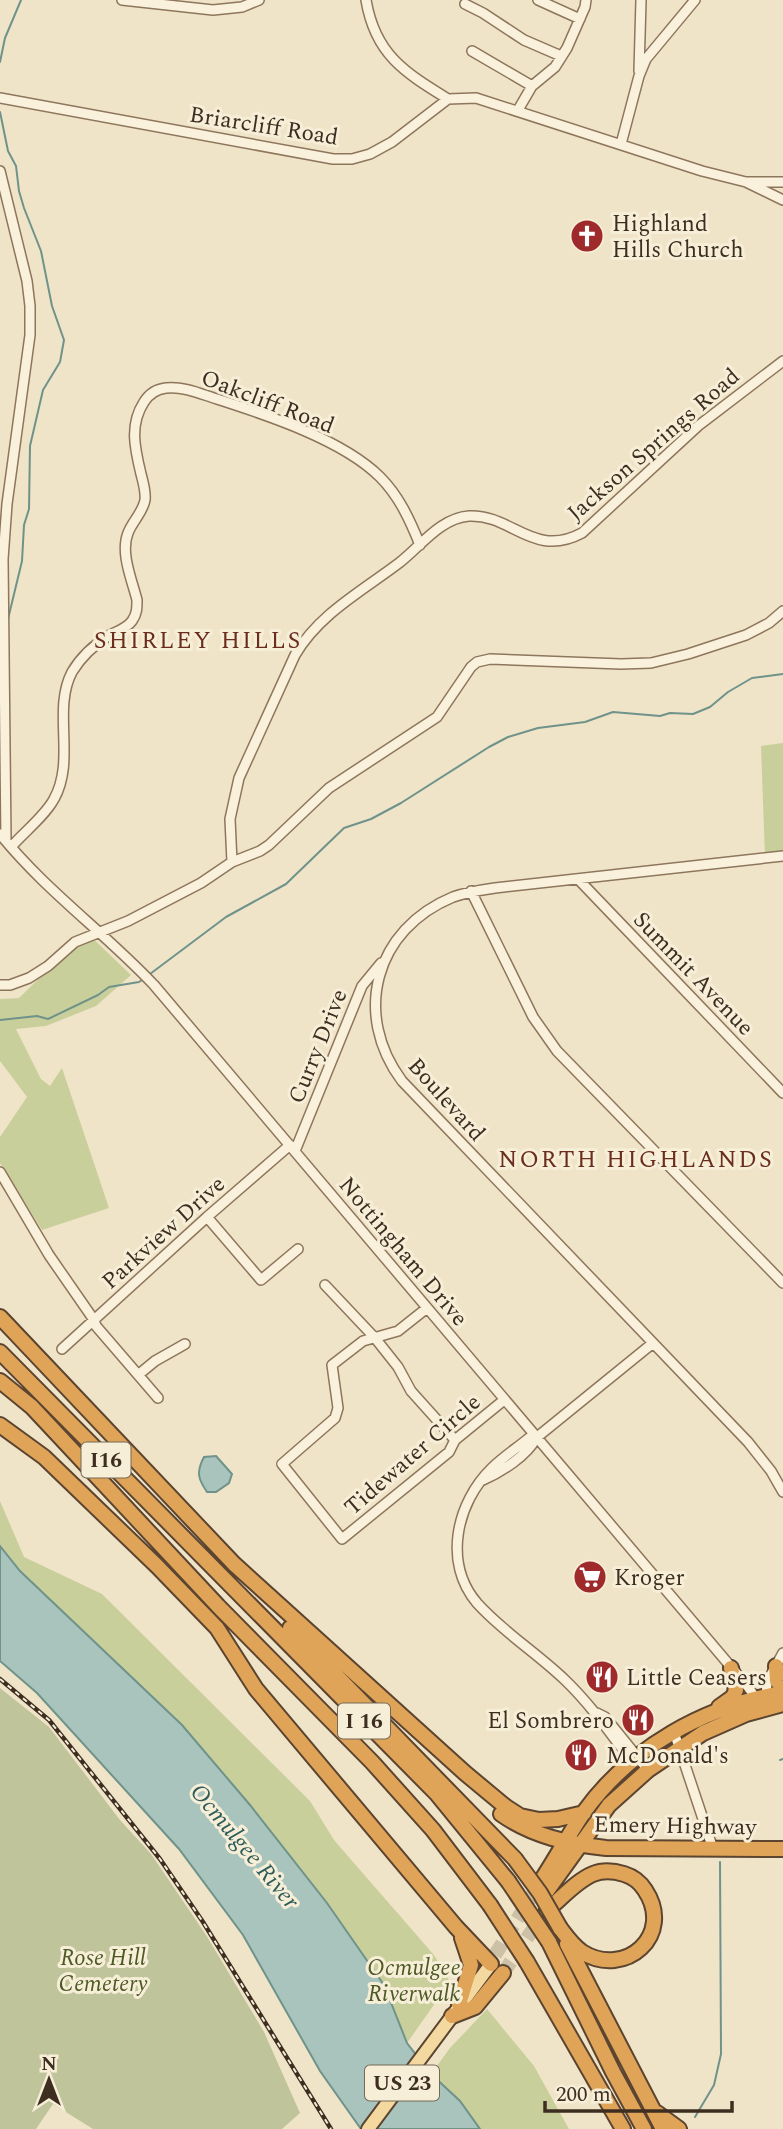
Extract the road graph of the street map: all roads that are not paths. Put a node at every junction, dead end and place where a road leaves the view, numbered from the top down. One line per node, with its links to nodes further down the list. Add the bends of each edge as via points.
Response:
1 (122, 0): 2 (street, via 228,9)
2 (258, 0)
3 (366, 0): 15 (street, via 373,31 394,61)
4 (538, 0): 9 (street)
5 (586, 0): 9 (street)
6 (642, 0): 12 (street)
7 (695, 0): 12 (street, via 646,59)
8 (465, 4): 11 (street, via 524,40)
9 (580, 19): 11 (street)
10 (472, 51): 13 (street)
11 (561, 56): 13 (street)
12 (639, 76): 17 (street)
13 (532, 86): 16 (street)
14 (0, 98): 15 (street, Briarcliff Road, via 333,159 370,154)
15 (448, 99): 16 (street, via 477,98)
16 (518, 110): 17 (street)
17 (621, 144): 19 (street)
18 (0, 171): 25 (street, via 30,306 3,559)
19 (746, 182): 20 (street); 21 (street)
20 (783, 182)
21 (783, 200)
22 (783, 361): 23 (street, Jackson Springs Road, via 698,426 597,521 572,538 537,539 490,519 468,516 448,523)
23 (420, 545): 25 (street, Oakcliff Road, via 392,491 378,475 336,448 286,424 192,391 170,387 152,393 144,401 134,436 145,498 125,543 137,610 131,624 96,644 74,669 64,695 65,747 55,798 47,810); 27 (street, Jackson Springs Road, via 337,608 299,648 239,778 230,819)
24 (783, 611): 27 (street, via 746,635 659,661 477,662 438,717 329,788 269,845)
25 (5, 840): 30 (street, Nottingham Drive, via 40,879)
26 (783, 856): 28 (street, Boulevard)
27 (232, 862): 30 (street)
28 (578, 879): 29 (street, Boulevard); 33 (street, Summit Avenue)
29 (471, 891): 31 (street, Boulevard, via 424,913 401,934); 38 (street, via 533,1017 557,1051)
30 (103, 933): 32 (street, via 75,942 29,978); 34 (street, Nottingham Drive, via 146,976)
31 (383, 961): 34 (street, Curry Drive, via 362,986); 44 (street, Boulevard, via 376,1021 383,1050 397,1074)
32 (0, 985)
33 (783, 1093)
34 (293, 1148): 36 (street, Parkview Drive); 40 (street, Nottingham Drive)
35 (0, 1172): 42 (street)
36 (207, 1217): 37 (street, via 261,1280); 42 (street, Parkview Drive)
37 (298, 1249)
38 (783, 1283)
39 (326, 1285): 43 (street)
40 (427, 1308): 43 (street, Tidewater Circle, via 398,1331); 51 (street, Nottingham Drive)
41 (0, 1317): 56 (highway, I 16)
42 (94, 1320): 46 (street, Parkview Drive); 48 (street)
43 (375, 1338): 54 (street, via 411,1391); 54 (street, Tidewater Circle, via 363,1341 332,1365 338,1408 335,1418 282,1464 342,1539 450,1452)
44 (653, 1343): 53 (street); 55 (street, Boulevard, via 748,1442)
45 (184, 1344): 48 (street)
46 (62, 1349)
47 (0, 1352): 57 (highway, I16)
48 (138, 1375): 50 (street)
49 (0, 1381): 82 (highway, I 16, bridge, via 32,1407 433,1830 527,1962)
50 (158, 1398)
51 (504, 1400): 53 (street, Nottingham Drive); 54 (street, Tidewater Circle)
52 (0, 1425): 77 (highway, via 44,1457 217,1628 256,1689)
53 (536, 1438): 60 (street, Nottingham Drive); 68 (street, via 532,1446 482,1481 467,1506 458,1531 457,1558 464,1583 482,1608 597,1713)
54 (455, 1440)
55 (783, 1492)
56 (234, 1564): 65 (highway); 78 (highway, I 16, bridge, via 248,1588 515,1860)
57 (212, 1568): 83 (highway, I 16, bridge, via 437,1794 478,1842 549,1942)
58 (783, 1653): 59 (street)
59 (776, 1666): 61 (highway, via 777,1681); 63 (street, via 767,1682)
60 (731, 1668): 63 (street, Nottingham Drive); 64 (highway, via 735,1693)
61 (783, 1687)
62 (783, 1692): 63 (highway)
63 (767, 1703): 64 (highway); 67 (highway)
64 (709, 1714): 66 (highway)
65 (408, 1723): 70 (highway, via 520,1816 539,1820); 71 (highway, Emery Highway, via 487,1804 527,1831)
66 (674, 1732): 67 (street); 68 (highway)
67 (679, 1748): 69 (highway); 74 (street)
68 (635, 1760): 69 (street); 70 (highway)
69 (648, 1770): 72 (highway, via 609,1805)
70 (584, 1813): 71 (highway)
71 (566, 1841): 72 (highway, Emery Highway); 76 (highway)
72 (581, 1846): 73 (highway, Emery Highway); 76 (highway)
73 (606, 1848): 74 (highway, Emery Highway); 76 (highway, via 584,1856)
74 (713, 1849): 75 (highway, Emery Highway)
75 (783, 1849)
76 (547, 1895): 78 (highway, I 16, via 607,1871 640,1882 654,1910 651,1937 621,1959 601,1959 581,1951)
77 (456, 1927): 79 (highway, via 471,1965); 79 (highway, via 497,1962 475,2007)
78 (560, 1928): 80 (highway, I 16)
79 (456, 2010): 81 (main road, US 23)
80 (654, 2111): 84 (highway, I 16); 85 (highway)
81 (368, 2129)
82 (623, 2129)
83 (644, 2129)
84 (663, 2129)
85 (679, 2129)

